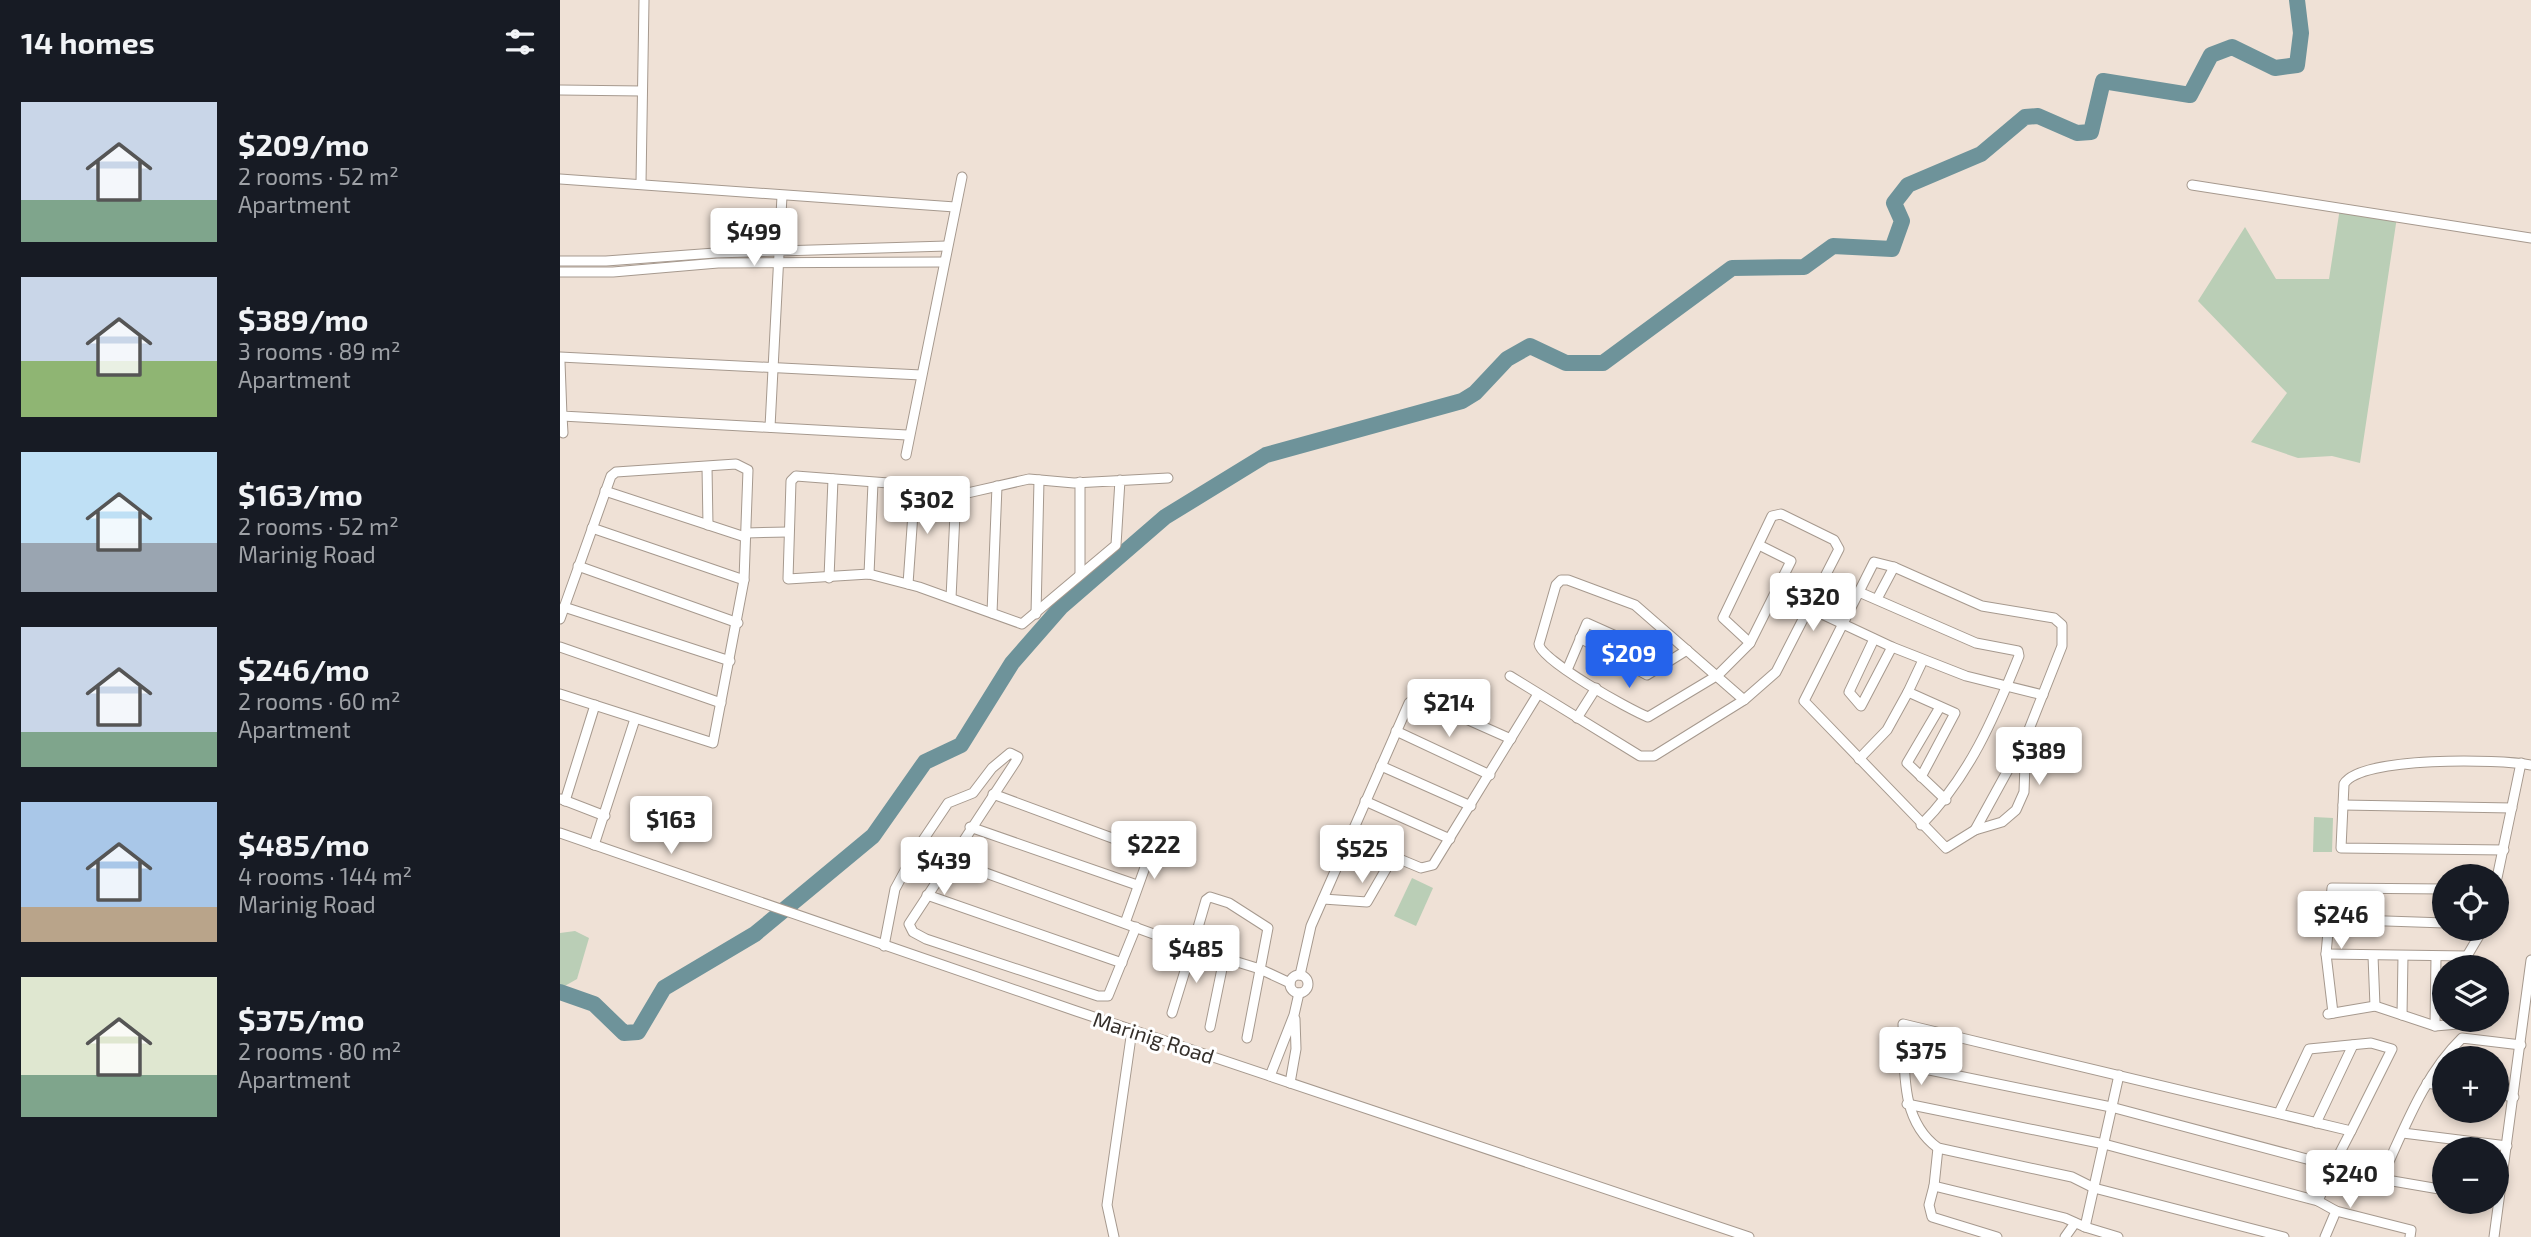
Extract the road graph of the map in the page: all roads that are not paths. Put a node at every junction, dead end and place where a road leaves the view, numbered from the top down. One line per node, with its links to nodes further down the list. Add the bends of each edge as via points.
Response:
1 (644, 0): 3 (street)
2 (560, 90): 3 (street)
3 (642, 91): 6 (street)
4 (961, 177): 9 (street)
5 (560, 179): 6 (street)
6 (641, 183): 8 (street)
7 (2192, 186): 10 (street)
8 (782, 196): 9 (street); 12 (street)
9 (955, 207): 11 (street)
10 (2531, 238)
11 (947, 246): 12 (street); 14 (street)
12 (780, 253): 13 (street); 15 (street)
13 (560, 261)
14 (944, 262): 15 (street); 19 (street)
15 (780, 264): 16 (street); 18 (street)
16 (560, 272)
17 (560, 359): 18 (street); 20 (street)
18 (774, 368): 19 (street); 21 (street)
19 (921, 375): 23 (street)
20 (562, 413): 21 (street); 22 (street)
21 (770, 427): 23 (street)
22 (563, 433)
23 (907, 435): 24 (street)
24 (906, 455)
25 (707, 467): 34 (street, via 616,472); 36 (street); 39 (street, via 736,464 748,470)
26 (1168, 478): 29 (street)
27 (832, 479): 31 (street); 38 (street, via 792,478); 45 (street)
28 (1039, 480): 30 (street); 33 (street); 54 (street)
29 (1120, 480): 30 (street); 44 (street, via 1116,545)
30 (1080, 482): 44 (street)
31 (873, 483): 32 (street); 43 (street)
32 (915, 485): 35 (street); 47 (street)
33 (997, 486): 35 (street); 53 (street)
34 (605, 491): 36 (street); 37 (street)
35 (956, 493): 49 (street)
36 (709, 525): 39 (street)
37 (592, 528): 41 (street); 46 (street)
38 (788, 532): 39 (street); 45 (street, via 788,579)
39 (746, 535): 46 (street)
40 (1759, 545): 52 (street, via 1776,513 1838,544); 60 (street, via 1723,618); 60 (street, via 1791,561)
41 (578, 566): 51 (street); 56 (street)
42 (1894, 567): 48 (street, via 1874,562); 50 (street); 75 (street, via 1982,606 2060,621 2062,646)
43 (869, 574): 45 (street); 47 (street)
44 (1080, 574): 54 (street)
45 (829, 578)
46 (744, 580): 56 (street)
47 (908, 584): 49 (street)
48 (1859, 592): 50 (street); 57 (street)
49 (951, 598): 53 (street)
50 (1877, 599): 70 (street, via 1976,643 2018,652)
51 (564, 607): 55 (street); 65 (street)
52 (1809, 608): 57 (street); 76 (street, via 1776,672)
53 (992, 613): 54 (street, via 1021,624)
54 (1036, 614)
55 (560, 619)
56 (738, 623): 65 (street)
57 (1844, 624): 59 (street); 85 (street, via 1804,701)
58 (1580, 638): 66 (street, via 1647,675); 66 (street, via 1584,625 1591,624 1625,640); 67 (street)
59 (1874, 639): 61 (street); 61 (street, via 1849,692 1862,708)
60 (1749, 643): 68 (street)
61 (1892, 647): 64 (street)
62 (560, 648): 77 (street)
63 (1687, 650): 66 (street); 67 (street, via 1636,605 1561,580 1539,648); 68 (street)
64 (1923, 660): 70 (street); 72 (street)
65 (730, 661): 77 (street)
66 (1660, 665)
67 (1567, 670): 71 (street)
68 (1718, 675): 71 (street, via 1648,717); 76 (street)
69 (1510, 676): 74 (street)
70 (2007, 685): 75 (street); 93 (street, via 1966,772)
71 (1596, 688): 80 (street)
72 (1908, 692): 79 (street); 85 (street, via 1886,730)
73 (560, 694): 78 (street)
74 (1538, 694): 80 (street); 84 (street)
75 (2043, 695): 83 (street)
76 (1744, 700): 80 (street, via 1647,758)
77 (721, 703): 81 (street, via 713,743)
78 (595, 705): 81 (street); 91 (street)
79 (1940, 707): 89 (street, via 1907,763); 89 (street, via 1955,717)
80 (1577, 718)
81 (635, 719): 97 (street)
82 (1396, 731): 84 (street, via 1415,698); 87 (street); 88 (street)
83 (2026, 737): 100 (street); 100 (street, via 2024,792 2016,810 2002,822)
84 (1511, 739): 88 (street)
85 (1859, 759): 98 (street)
86 (2526, 764): 94 (street, via 2453,760 2396,765 2346,779); 96 (street)
87 (1381, 766): 92 (street); 95 (street)
88 (1490, 775): 95 (street)
89 (1921, 777): 93 (street)
90 (993, 794): 99 (street); 107 (street); 119 (street, via 1016,761 1015,754 1006,754 973,793 953,800 928,833 895,889)
91 (562, 800): 97 (street)
92 (1366, 800): 103 (street); 104 (street)
93 (1946, 800): 98 (street)
94 (2343, 805): 96 (street); 106 (street, via 2341,848)
95 (1471, 806): 104 (street)
96 (2512, 808): 106 (street)
97 (605, 816): 105 (street)
98 (1921, 825): 100 (street, via 1945,848)
99 (971, 827): 109 (street); 111 (street)
100 (1975, 830)
101 (1158, 831): 107 (street)
102 (560, 833): 105 (street, Marinig Road)
103 (1349, 838): 108 (street); 114 (street)
104 (1450, 839): 108 (street, via 1428,869)
105 (594, 845): 119 (street, Marinig Road)
106 (2504, 850): 110 (street)
107 (1150, 852): 111 (street)
108 (1393, 857): 114 (street, via 1367,902)
109 (950, 860): 113 (street); 116 (street)
110 (2500, 864)
111 (1137, 885): 116 (street)
112 (2432, 889): 115 (street, via 2332,888)
113 (928, 895): 127 (street); 127 (street, via 909,924 926,939 1098,996 1112,992)
114 (1323, 899): 129 (street, via 1311,926)
115 (2328, 919): 117 (street); 121 (street)
116 (1125, 923): 118 (street)
117 (2432, 923)
118 (1136, 927): 120 (street); 127 (street)
119 (884, 946): 138 (street, Marinig Road)
120 (1192, 948): 125 (street); 128 (street, via 1206,900 1218,899 1268,928); 133 (street)
121 (2326, 954): 122 (street); 132 (street, via 2331,1014)
122 (2373, 956): 123 (street); 132 (street)
123 (2403, 956): 124 (street); 135 (street)
124 (2432, 957)
125 (1224, 958): 128 (street); 137 (street)
126 (2531, 960): 141 (street)
127 (1122, 963)
128 (1260, 969): 130 (street); 139 (street)
129 (1300, 975): 130 (street); 131 (street, via 1308,984)
130 (1290, 983): 131 (street)
131 (1299, 993): 134 (street)
132 (2375, 1006): 135 (street)
133 (1172, 1013)
134 (1294, 1015): 144 (street); 145 (street, via 1296,1049)
135 (2402, 1015): 136 (street)
136 (2432, 1025)
137 (1210, 1027)
138 (1132, 1030): 144 (street, Marinig Road); 170 (street, via 1107,1205)
139 (1247, 1038)
140 (2353, 1045): 152 (street, via 2309,1049); 153 (street); 154 (street, via 2371,1043 2392,1049)
141 (2521, 1045): 146 (street, via 2462,1038 2441,1058); 149 (street)
142 (1905, 1065): 143 (street, via 1903,1024); 150 (street); 151 (street)
143 (2119, 1075): 151 (street); 152 (street)
144 (1270, 1076): 145 (street, Marinig Road)
145 (1290, 1083): 171 (street, Marinig Road)
146 (2427, 1083): 147 (street); 155 (street)
147 (2432, 1084)
148 (2509, 1096): 149 (street)
149 (2514, 1097): 157 (street)
150 (1907, 1104): 158 (street); 159 (street, via 1926,1140)
151 (2111, 1107): 158 (street); 160 (street)
152 (2279, 1113): 153 (street)
153 (2316, 1123): 154 (street)
154 (2351, 1131): 160 (street)
155 (2403, 1133): 156 (street); 163 (street, via 2381,1179)
156 (2435, 1137)
157 (2508, 1137)
158 (2104, 1144): 162 (street); 164 (street)
159 (1938, 1148): 161 (street); 162 (street, via 2072,1177)
160 (2333, 1166): 164 (street)
161 (1934, 1186): 167 (street); 169 (street, via 1929,1205 1932,1217)
162 (2094, 1188): 168 (street); 175 (street)
163 (2432, 1188)
164 (2318, 1201): 165 (street)
165 (2336, 1211): 176 (street); 177 (street, via 2411,1230)
166 (2496, 1214): 178 (street)
167 (2075, 1223): 168 (street); 173 (street)
168 (2085, 1227): 174 (street)
169 (1985, 1236): 172 (street)
170 (1114, 1237)
171 (1749, 1237)
172 (1997, 1237)
173 (2065, 1237)
174 (2118, 1237)
175 (2284, 1237)
176 (2325, 1237)
177 (2410, 1237)
178 (2494, 1237)

